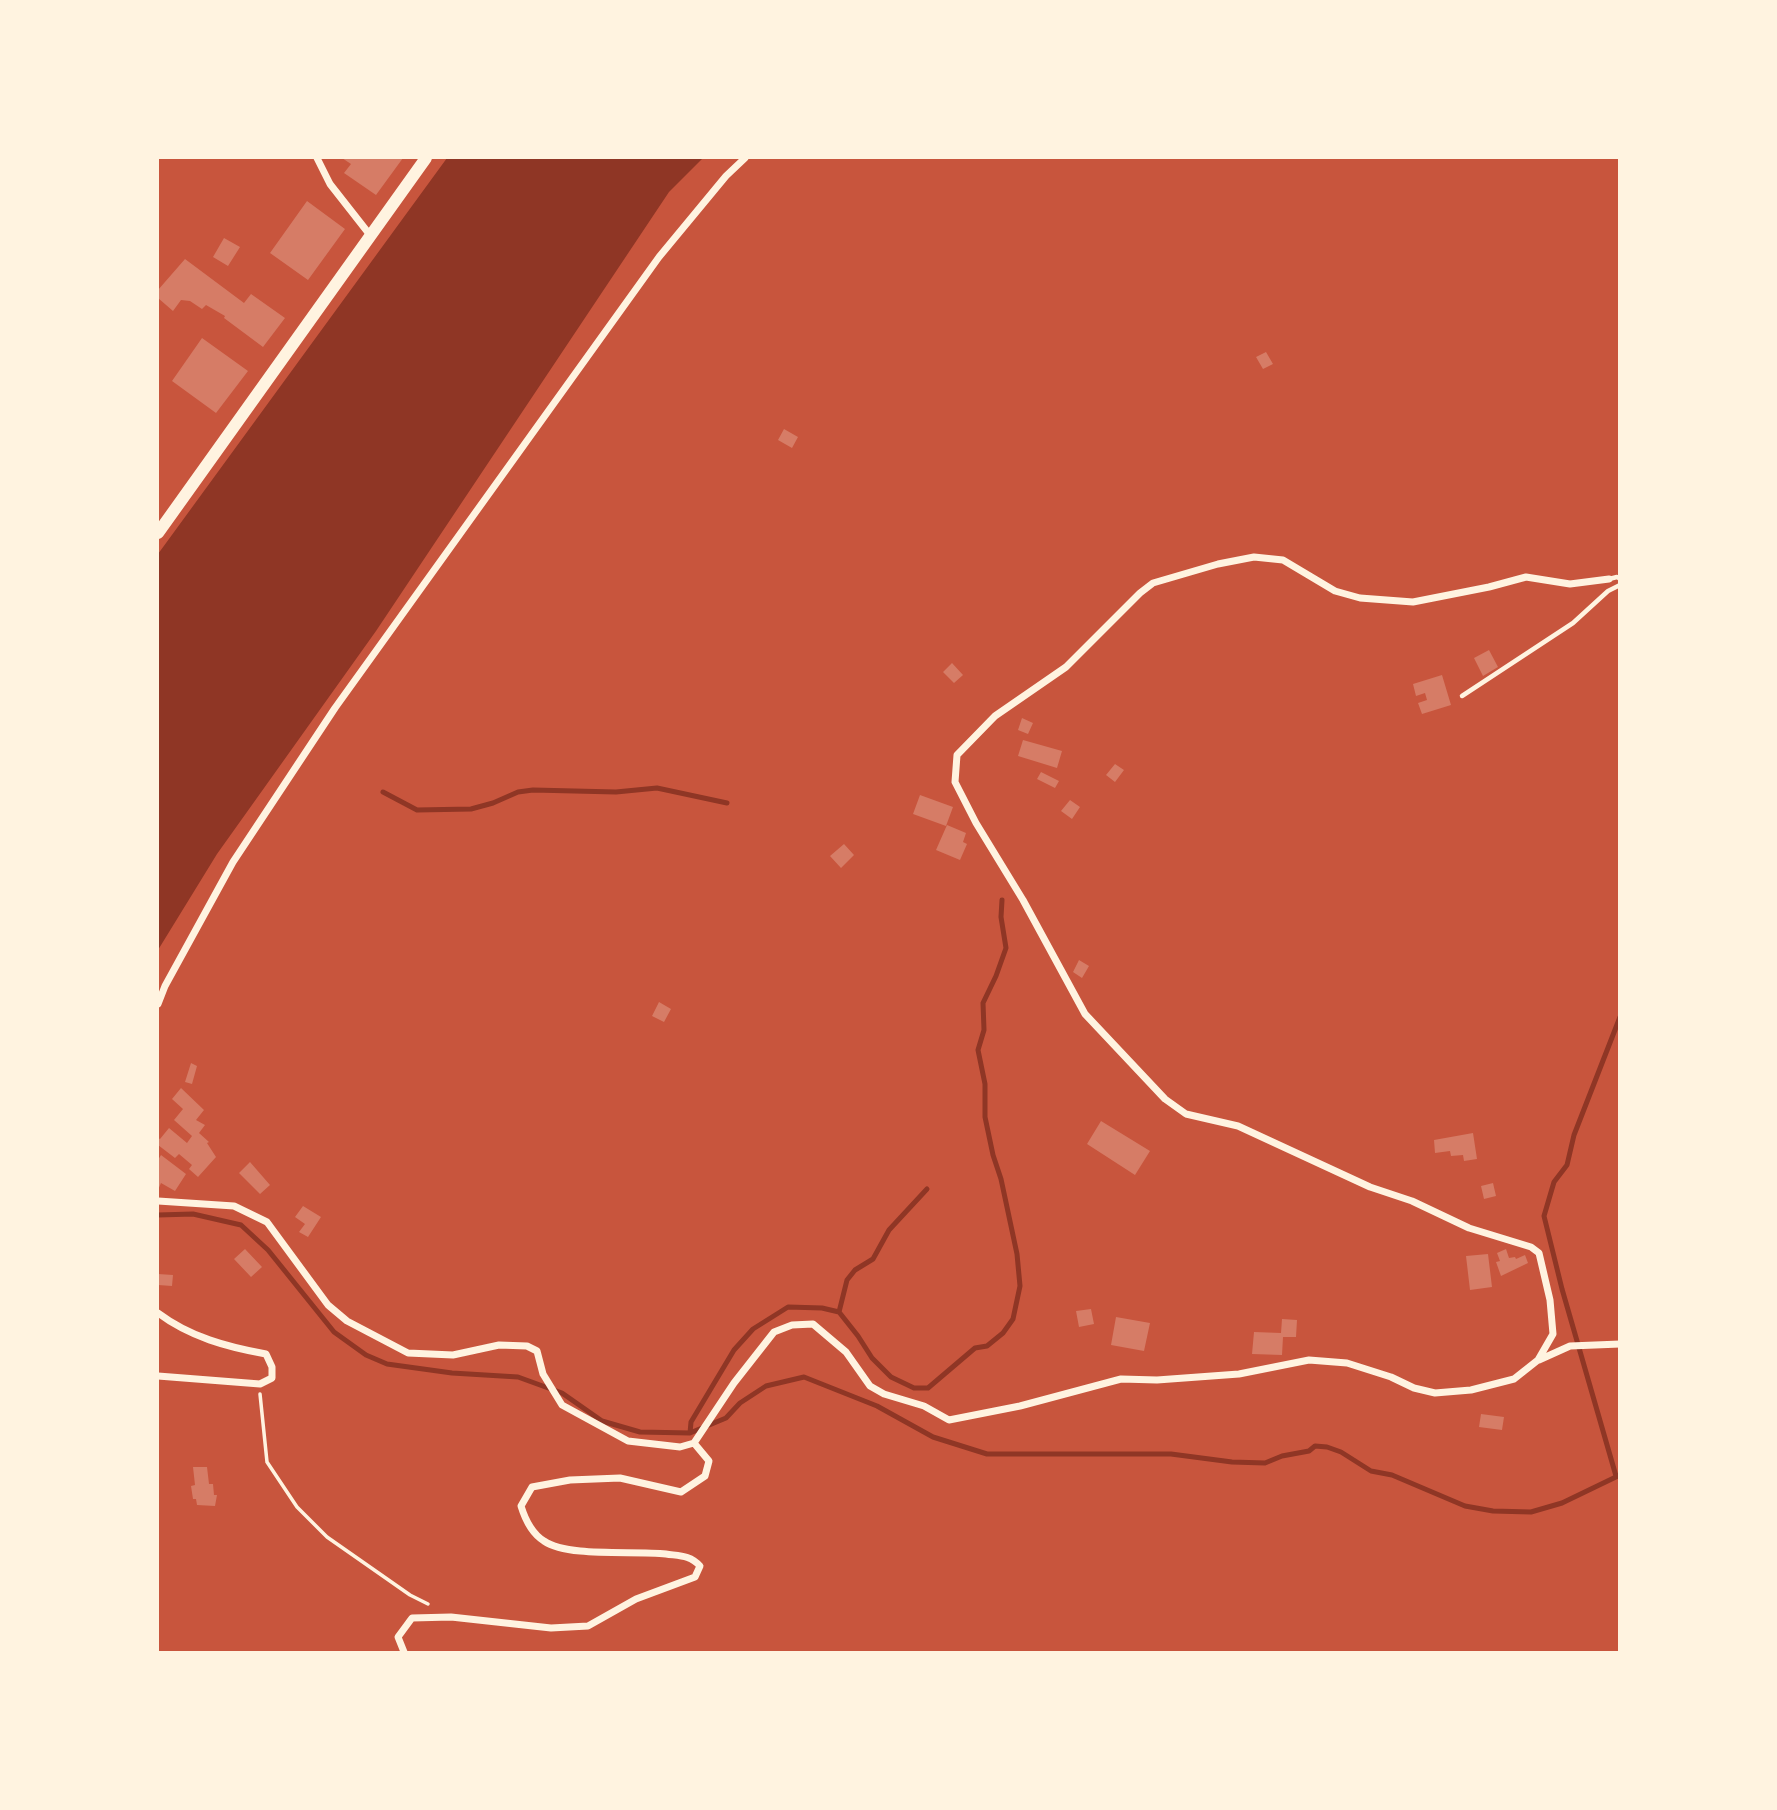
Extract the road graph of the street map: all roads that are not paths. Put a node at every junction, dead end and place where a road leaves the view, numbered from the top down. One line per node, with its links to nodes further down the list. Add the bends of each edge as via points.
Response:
1 (317, 158): 4 (street, via 330,184)
2 (426, 158): 4 (main road)
3 (745, 158): 9 (street, via 659,257 335,708 233,862)
4 (370, 235): 5 (main road)
5 (158, 533)
6 (1609, 579): 7 (lane, via 1617,577); 13 (street, via 1570,584 1526,577 1413,602 1335,591 1283,560 1254,557 1205,567 1153,583 1066,667 995,716 957,754 955,782 1085,1014 1165,1099 1186,1114 1238,1126 1469,1228 1531,1247 1539,1253 1553,1334)
7 (1619, 582): 8 (lane, via 1573,623)
8 (1462, 696)
9 (158, 1004)
10 (158, 1201): 15 (street, via 234,1206 267,1222 328,1305 347,1321 408,1353 453,1354 499,1345 527,1346 537,1351 543,1374 562,1405 628,1441 680,1447)
11 (158, 1313): 14 (street, via 178,1328 228,1347 266,1354 272,1378 260,1384)
12 (1619, 1344): 13 (street, via 1570,1346)
13 (1538, 1360): 15 (street, via 1514,1379 1435,1393 1347,1363 1309,1360 1239,1374 1121,1379 949,1420 870,1386 846,1352 813,1324 792,1325 774,1332)
14 (158, 1376)
15 (694, 1443): 16 (street, via 709,1461 705,1476 681,1492 620,1478 570,1479 532,1487 521,1506 526,1522 544,1541 573,1552 642,1551 691,1557 700,1566 695,1577 636,1599 589,1626 551,1628 451,1617 412,1618 398,1637)
16 (404, 1653)

